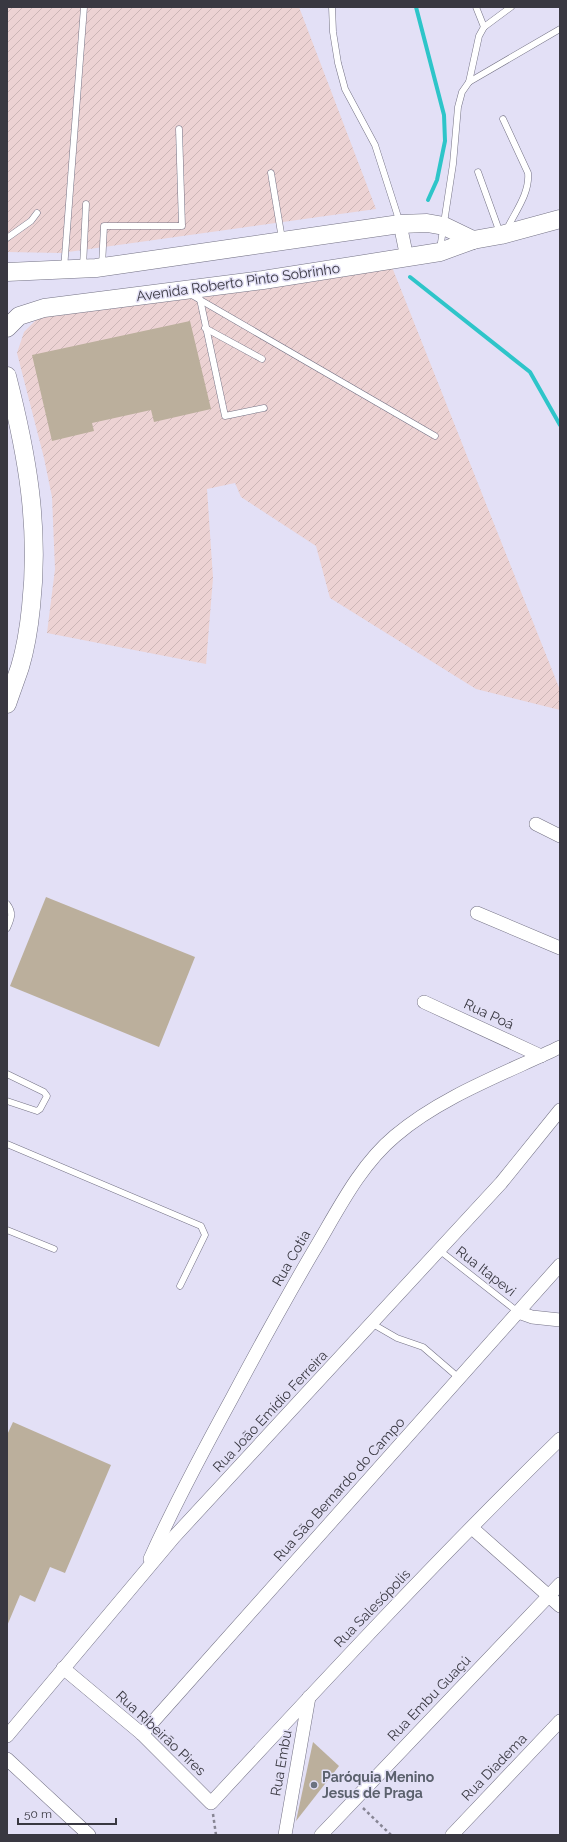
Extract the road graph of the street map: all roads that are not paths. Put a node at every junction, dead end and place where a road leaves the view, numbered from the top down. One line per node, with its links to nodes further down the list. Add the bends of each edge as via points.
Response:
1 (84, 7): 25 (lane)
2 (332, 7): 15 (lane, via 337,55 345,89 375,145)
3 (476, 7): 5 (lane)
4 (509, 9): 5 (lane)
5 (484, 27): 7 (lane, via 478,36)
6 (560, 29): 7 (lane)
7 (469, 82): 16 (lane, via 462,92 458,107)
8 (503, 119): 17 (lane, via 528,173 527,189)
9 (179, 129): 23 (lane, via 182,226 104,226)
10 (478, 172): 17 (lane)
11 (271, 173): 20 (lane)
12 (86, 204): 24 (lane)
13 (37, 213): 18 (lane, via 31,221)
14 (560, 219): 17 (street, Avenida Roberto Pinto Sobrinho)
15 (400, 224): 16 (street); 20 (street); 22 (street)
16 (444, 226): 19 (street); 21 (lane)
17 (503, 235): 19 (street, Avenida Roberto Pinto Sobrinho)
18 (7, 238)
19 (473, 240): 21 (street, Avenida Roberto Pinto Sobrinho)
20 (282, 241): 23 (street)
21 (440, 252): 22 (street, Avenida Roberto Pinto Sobrinho)
22 (407, 258): 27 (street, Avenida Roberto Pinto Sobrinho)
23 (102, 267): 24 (street)
24 (83, 268): 25 (street)
25 (64, 270): 26 (street)
26 (7, 272)
27 (192, 295): 28 (street, Avenida Roberto Pinto Sobrinho, via 44,308 19,316); 29 (lane); 34 (lane)
28 (7, 328)
29 (206, 328): 30 (lane); 32 (lane, via 225,416)
30 (262, 359)
31 (7, 376): 33 (street)
32 (264, 408)
33 (13, 434): 35 (street, via 29,475 34,526 34,580 28,630 20,666)
34 (435, 436)
35 (7, 704)
36 (536, 824): 37 (street)
37 (560, 836)
38 (7, 904): 40 (lane, via 12,916)
39 (477, 913): 41 (street)
40 (7, 928)
41 (560, 948)
42 (424, 1002): 44 (street, Rua Poá)
43 (560, 1047): 44 (street, Rua Cotia)
44 (541, 1056): 60 (street, Rua Cotia, via 422,1116 395,1136 374,1157 345,1198 268,1330 184,1487)
45 (7, 1074): 46 (lane, via 44,1092 47,1096 37,1111)
46 (7, 1101)
47 (560, 1110): 51 (street, Rua João Emídio Ferreira, via 502,1183)
48 (7, 1144): 53 (lane, via 201,1226 205,1235)
49 (7, 1230): 50 (lane)
50 (54, 1249)
51 (438, 1250): 54 (lane, Rua Itapevi); 56 (street, Rua João Emídio Ferreira)
52 (560, 1265): 54 (street, Rua São Bernardo do Campo)
53 (180, 1286)
54 (518, 1312): 55 (street, via 532,1317); 57 (street, Rua São Bernardo do Campo)
55 (560, 1320)
56 (371, 1323): 57 (lane, via 397,1338 423,1347); 60 (street, Rua João Emídio Ferreira)
57 (459, 1378): 67 (street, Rua São Bernardo do Campo)
58 (560, 1439): 59 (street, Rua Salesópolis)
59 (472, 1528): 62 (street); 65 (street, Rua Salesópolis)
60 (144, 1573): 64 (street, Rua João Emídio Ferreira)
61 (560, 1584): 62 (street, Rua Embu Guaçú)
62 (549, 1596): 63 (street); 73 (street, Rua Embu Guaçú)
63 (560, 1606)
64 (63, 1668): 67 (street, Rua Ribeirão Pires); 68 (street, Rua João Emídio Ferreira)
65 (309, 1697): 70 (street, Rua Salesópolis); 72 (street, Rua Embu)
66 (560, 1721): 74 (street, Rua Diadema)
67 (142, 1734): 70 (street, Rua Ribeirão Pires)
68 (7, 1736)
69 (7, 1759): 71 (street)
70 (211, 1803)
71 (89, 1835)
72 (285, 1835)
73 (321, 1835)
74 (452, 1835)

